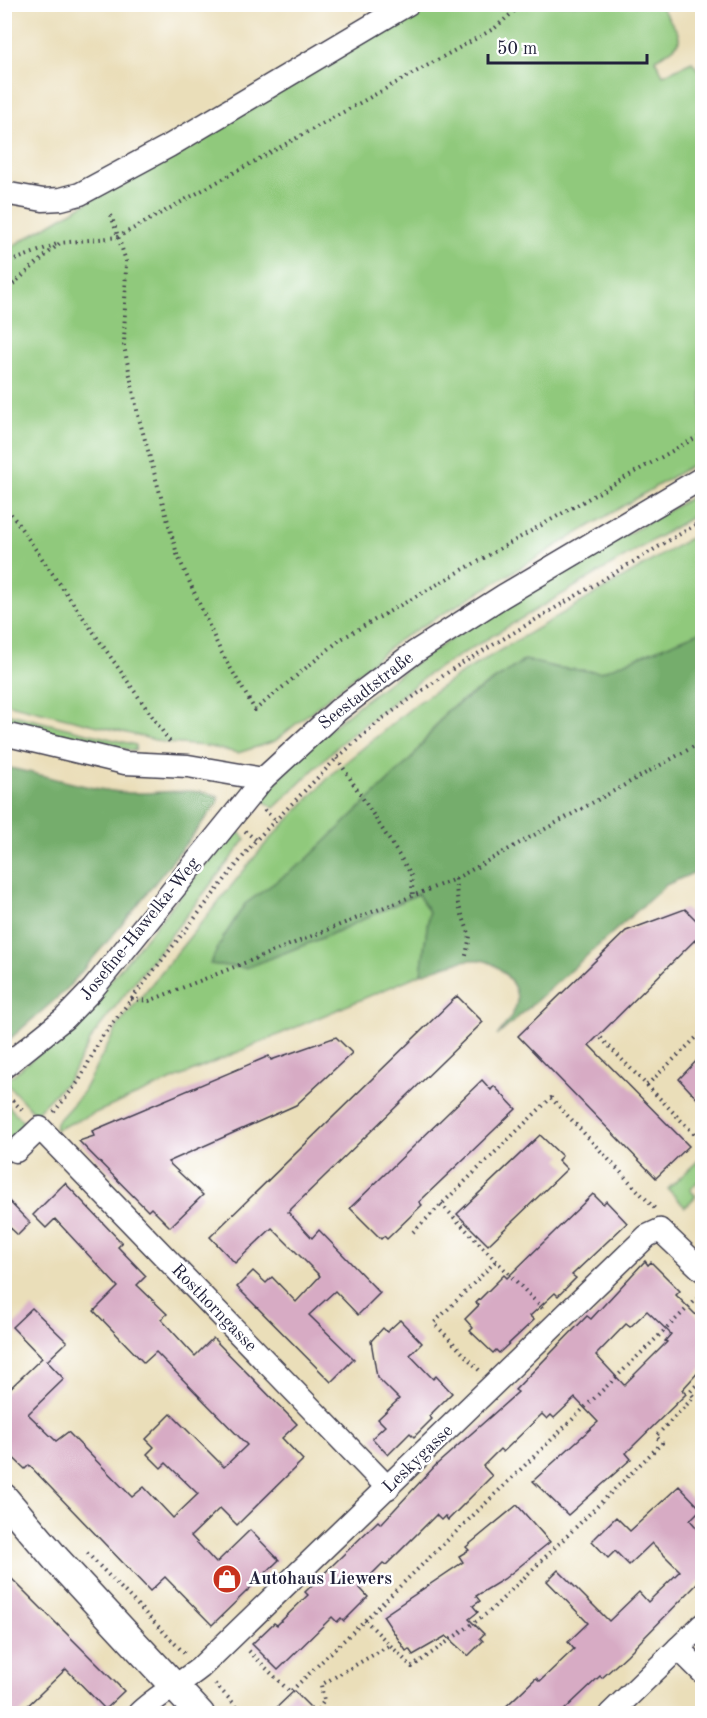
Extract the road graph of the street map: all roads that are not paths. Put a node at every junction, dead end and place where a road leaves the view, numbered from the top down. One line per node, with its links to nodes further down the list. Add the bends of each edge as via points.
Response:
1 (408, 4): 2 (street, via 170,146 80,194 43,200)
2 (4, 193)
3 (702, 478): 5 (street, Seestadtstraße, via 415,652 338,710)
4 (4, 734): 5 (street, via 125,763 188,766)
5 (264, 779): 6 (street, Josefine-Hawelka-Weg, via 92,990)
6 (4, 1067)
7 (16, 1151): 9 (street, Rosthorngasse, via 40,1128)
8 (702, 1270): 9 (street, Leskygasse, via 659,1222)
9 (388, 1488): 16 (street, Leskygasse)
10 (4, 1498): 12 (main road)
11 (4, 1517): 12 (main road)
12 (68, 1552): 16 (main road)
13 (702, 1625): 14 (street)
14 (678, 1648): 15 (street); 19 (street)
15 (702, 1672)
16 (175, 1688): 17 (street, Leskygasse); 18 (main road)
17 (138, 1713)
18 (200, 1713)
19 (610, 1713)

